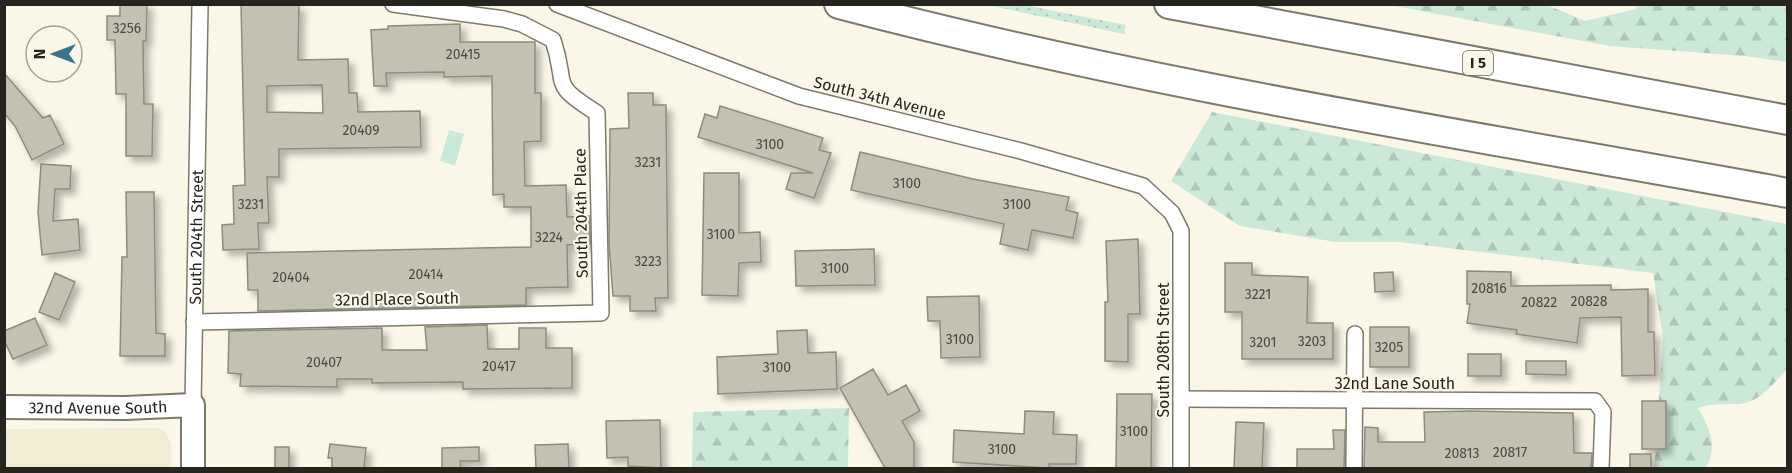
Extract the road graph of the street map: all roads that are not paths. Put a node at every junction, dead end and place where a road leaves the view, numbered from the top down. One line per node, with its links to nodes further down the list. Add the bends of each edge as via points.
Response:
1 (200, 4): 10 (street, South 204th Street)
2 (393, 4): 9 (street, South 204th Place, via 504,19 553,40 562,87 597,113)
3 (557, 4): 8 (street, South 34th Avenue, via 799,96 1143,186 1172,213)
4 (839, 4): 7 (highway, via 923,27 1198,85)
5 (1169, 4): 6 (highway, I 5)
6 (1788, 120)
7 (1788, 193)
8 (1181, 231): 12 (street, South 208th Street)
9 (600, 313): 10 (street, 32nd Place South)
10 (194, 322): 14 (street, South 204th Street)
11 (1355, 334): 13 (street)
12 (1181, 399): 13 (street, 32nd Lane South); 17 (street, South 208th Street)
13 (1354, 402): 18 (street); 19 (street, 32nd Lane South, via 1595,402 1603,412)
14 (193, 405): 15 (street, 32nd Avenue South); 16 (street, South 204th Street)
15 (4, 407)
16 (193, 468)
17 (1181, 468)
18 (1354, 468)
19 (1601, 468)

